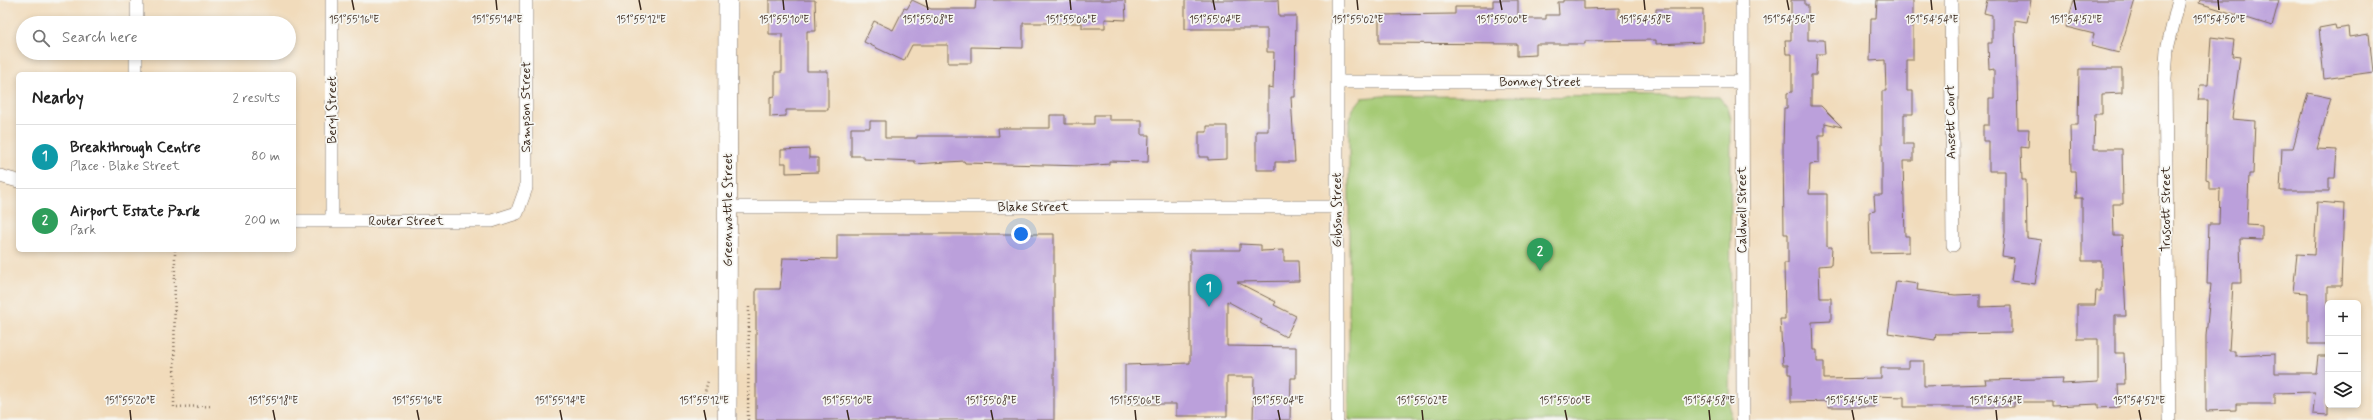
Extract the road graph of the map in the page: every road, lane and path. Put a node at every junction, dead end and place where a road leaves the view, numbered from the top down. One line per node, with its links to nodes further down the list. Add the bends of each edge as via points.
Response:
1 (137, 0): 9 (street)
2 (332, 0): 21 (street, Beryl Street)
3 (526, 0): 19 (street, Sampson Street, via 526,188)
4 (728, 0): 17 (main road, Greenwattle Street)
5 (1337, 0): 12 (street, Gibson Street)
6 (1742, 0): 13 (street, Caldwell Street)
7 (1951, 0): 22 (street, Ansett Court)
8 (2179, 0): 30 (street, Truscott Street, via 2167,49 2165,78)
9 (136, 16)
10 (136, 60): 11 (street)
11 (136, 72)
12 (1338, 82): 13 (street, Bonney Street); 18 (street, Gibson Street)
13 (1742, 82): 29 (street, Caldwell Street)
14 (16, 172): 15 (street)
15 (0, 176): 16 (street)
16 (16, 180)
17 (729, 206): 18 (street, Blake Street); 26 (main road, Greenwattle Street)
18 (1337, 207): 28 (street, Gibson Street)
19 (518, 213): 21 (street, Router Street, via 492,221)
20 (296, 221): 21 (street, Router Street)
21 (332, 221)
22 (1953, 245)
23 (175, 252): 25 (path, via 174,407)
24 (749, 306): 27 (path)
25 (213, 406)
26 (727, 420)
27 (748, 420)
28 (1337, 420)
29 (1743, 420)
30 (2169, 420)

